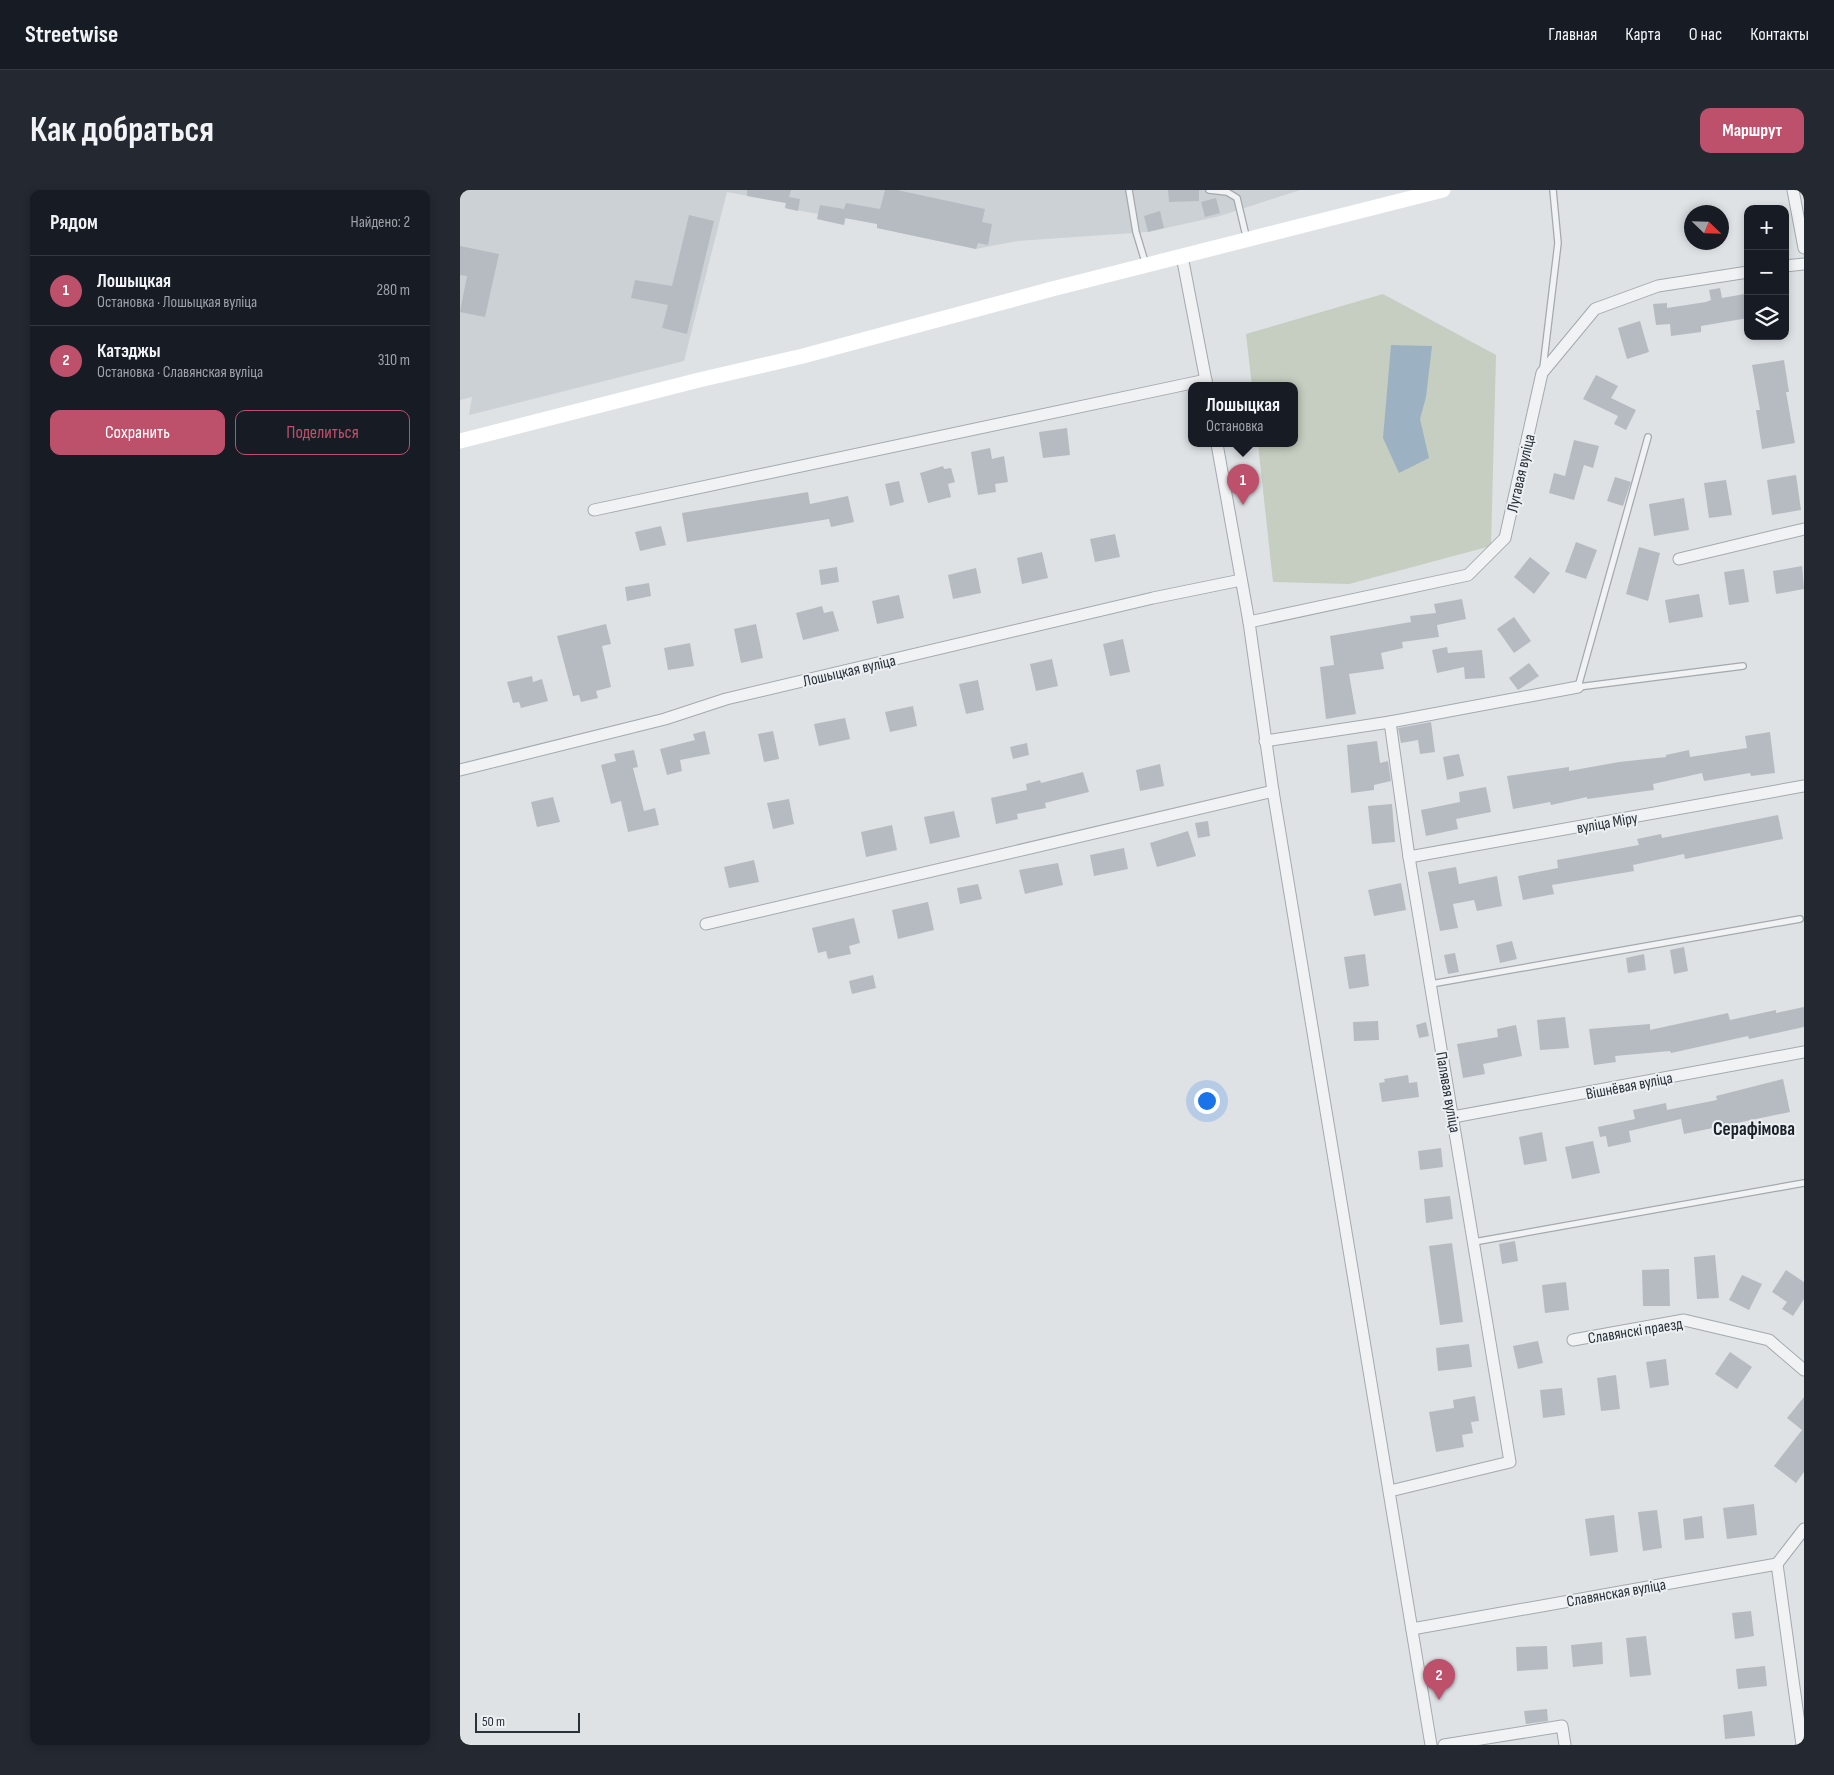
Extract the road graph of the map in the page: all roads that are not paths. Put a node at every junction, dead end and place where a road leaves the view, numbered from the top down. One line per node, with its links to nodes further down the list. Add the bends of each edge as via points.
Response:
1 (1129, 190): 10 (lane)
2 (1209, 190): 6 (lane, via 1227,192 1237,198)
3 (1444, 190): 6 (street)
4 (1553, 190): 13 (lane, via 1558,243)
5 (1793, 190): 7 (street)
6 (1247, 240): 8 (street)
7 (1804, 248)
8 (1182, 256): 10 (street); 14 (street)
9 (1804, 264): 11 (street)
10 (1146, 265): 17 (street, via 802,356)
11 (1789, 266)
12 (1744, 273): 13 (street, Лугавая вуліца, via 1658,286 1595,310)
13 (1542, 373): 23 (street, Лугавая вуліца, via 1505,538 1468,574)
14 (1206, 382)
15 (1188, 387): 19 (street)
16 (1648, 437): 25 (lane)
17 (460, 441)
18 (1218, 447): 22 (street)
19 (594, 510)
20 (1804, 529): 21 (street)
21 (1678, 559)
22 (1241, 580): 23 (street); 28 (street, Лошыцкая вуліца, via 726,699 665,719)
23 (1249, 622): 27 (street)
24 (1743, 666): 25 (lane)
25 (1578, 687): 26 (street)
26 (1390, 722): 27 (street); 31 (street, Палявая вуліца)
27 (1266, 741): 30 (street)
28 (460, 770)
29 (1804, 786): 31 (street, вуліца Міру)
30 (1273, 791): 33 (street); 41 (street)
31 (1410, 857): 34 (street, Палявая вуліца)
32 (1800, 919): 34 (lane)
33 (706, 924)
34 (1431, 984): 36 (street, Палявая вуліца)
35 (1804, 1052): 36 (street, Вішнёвая вуліца)
36 (1453, 1116): 38 (street, Палявая вуліца)
37 (1804, 1182): 38 (lane)
38 (1474, 1242): 41 (street, Палявая вуліца, via 1510,1462)
39 (1573, 1340): 40 (street, Славянскі праезд, via 1684,1320 1768,1340)
40 (1804, 1370)
41 (1390, 1491): 44 (street)
42 (1804, 1529): 43 (street)
43 (1777, 1564): 44 (street, Славянская вуліца); 48 (street)
44 (1412, 1629): 45 (street)
45 (1431, 1745)
46 (1444, 1745): 47 (street, via 1562,1726)
47 (1565, 1745)
48 (1802, 1745)

